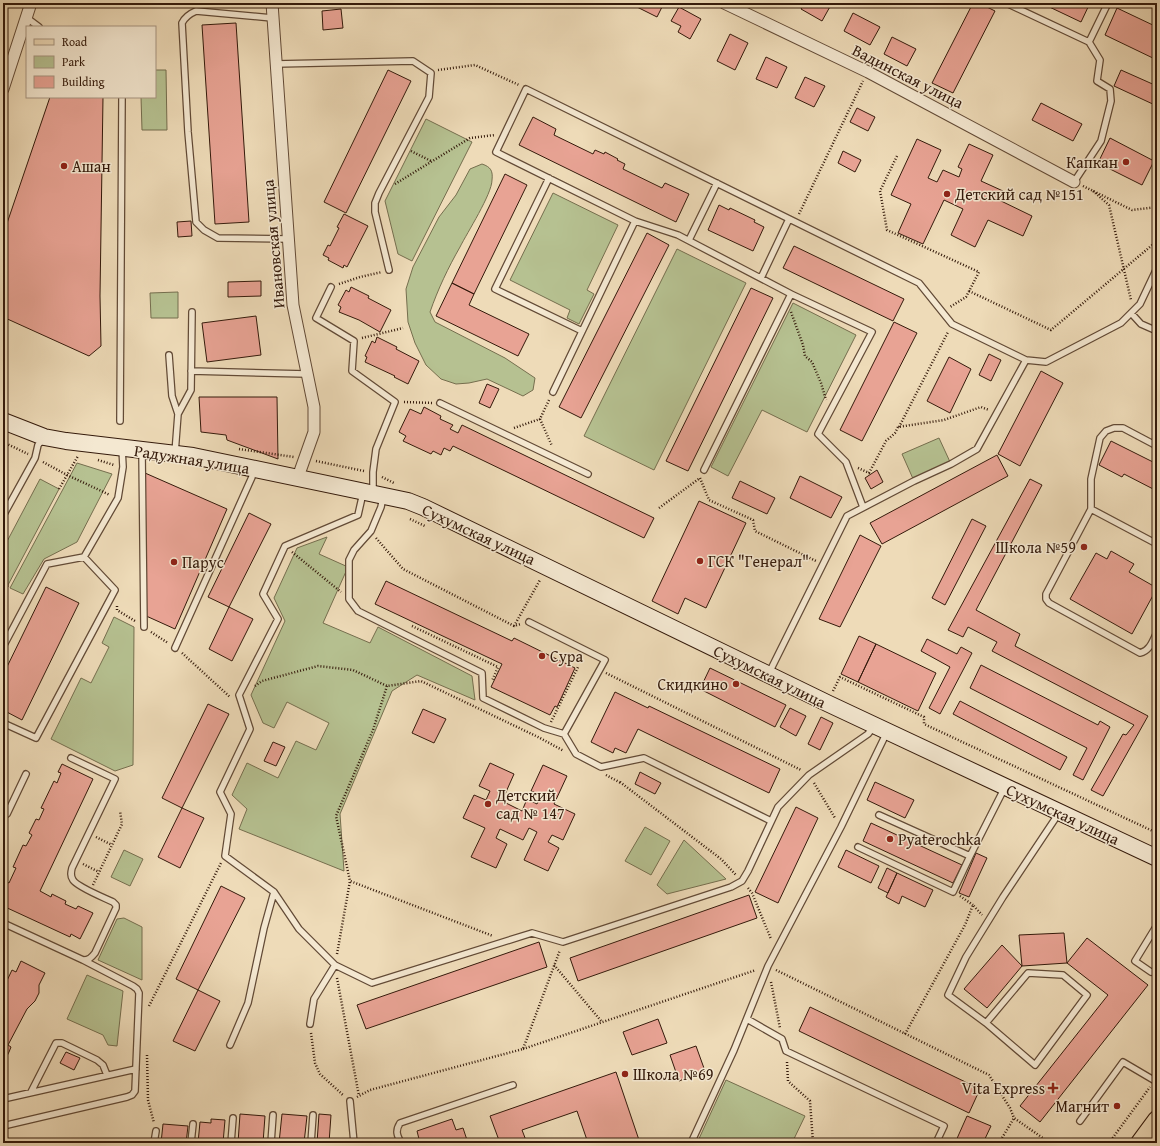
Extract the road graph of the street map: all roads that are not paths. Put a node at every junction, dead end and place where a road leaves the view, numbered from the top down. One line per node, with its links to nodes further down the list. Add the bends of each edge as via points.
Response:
1 (32, 3): 6 (street)
2 (272, 3): 7 (street, Ивановская улица)
3 (724, 3): 14 (street, Вадинская улица, via 868,72)
4 (1006, 3): 9 (lane)
5 (1108, 3): 9 (lane)
6 (27, 18): 8 (lane); 11 (street)
7 (272, 18): 10 (street, Ивановская улица); 18 (lane, via 196,11 184,19 182,24 188,132 196,222 218,238)
8 (38, 26)
9 (1089, 42): 14 (lane, via 1100,60 1097,81 1110,89 1111,101 1101,141)
10 (275, 64): 18 (street, Ивановская улица); 21 (lane, via 412,61 431,74 429,97 375,203)
11 (3, 89)
12 (122, 98): 37 (lane)
13 (549, 178): 15 (lane, via 496,152 526,89); 17 (lane); 28 (lane, via 495,289)
14 (1074, 182)
15 (717, 183): 16 (lane); 19 (lane)
16 (789, 219): 22 (lane); 30 (lane, via 919,283 952,324)
17 (635, 221): 19 (lane); 28 (lane)
18 (288, 239): 32 (street, Ивановская улица, via 293,305)
19 (689, 240): 22 (lane)
20 (1157, 268): 26 (lane, via 1140,304)
21 (389, 270)
22 (761, 278): 24 (lane)
23 (331, 287): 47 (lane, via 316,318 354,341 352,371 396,402 376,449)
24 (791, 294): 43 (lane); 48 (lane, via 872,332 818,434 846,462)
25 (192, 312): 31 (lane)
26 (1132, 312): 27 (lane, via 1141,324); 30 (lane, via 1121,323 1046,362)
27 (1157, 331)
28 (582, 332): 33 (lane)
29 (170, 355): 35 (lane, via 172,396)
30 (1026, 360): 48 (lane, via 977,449)
31 (191, 371): 32 (lane); 35 (lane, via 191,390)
32 (307, 374): 46 (street, Ивановская улица, via 314,407 314,432)
33 (553, 392)
34 (440, 403): 44 (lane)
35 (178, 414): 42 (lane)
36 (3, 421): 38 (main road, Радужная улица)
37 (120, 421)
38 (44, 437): 40 (main road, Радужная улица); 50 (lane)
39 (1157, 446): 49 (lane, via 1123,428 1106,431 1100,438 1091,479)
40 (122, 448): 41 (main road, Радужная улица); 52 (lane, via 123,467 118,498)
41 (142, 450): 42 (main road, Радужная улица); 54 (lane)
42 (174, 453): 46 (main road, Радужная улица)
43 (704, 470)
44 (588, 474)
45 (252, 477): 57 (lane)
46 (298, 478): 47 (main road, Радужная улица)
47 (373, 493): 58 (main road, Сухумская улица, via 423,507); 61 (lane, via 381,506 371,531 354,550 350,560 349,599 358,611 482,673 483,698 544,728); 72 (lane, via 358,515 285,546 263,594 278,619 239,695 250,729 220,792 231,814 225,856)
48 (863, 507): 58 (lane, via 848,516)
49 (1091, 509): 51 (lane); 55 (lane, via 1046,594 1046,600 1140,652 1145,652)
50 (3, 516)
51 (1157, 544)
52 (84, 557): 56 (lane, via 47,564); 59 (lane, via 115,590 36,738)
53 (529, 622): 61 (lane, via 605,660)
54 (144, 627)
55 (1157, 632)
56 (3, 647)
57 (175, 648)
58 (768, 675): 60 (main road, Сухумская улица)
59 (3, 723)
60 (881, 729): 64 (main road, Сухумская улица); 68 (lane, via 868,734 809,775 778,807); 79 (lane, via 841,827 768,966)
61 (564, 734): 68 (lane, via 576,754 601,769 644,758)
62 (71, 758): 76 (lane, via 115,779 71,874 78,885 116,905 95,953 92,958)
63 (26, 774): 67 (lane)
64 (1005, 787): 65 (main road, Сухумская улица); 70 (lane)
65 (1059, 813): 71 (main road, Сухумская улица); 80 (lane, via 1003,897 966,958 948,995)
66 (879, 815): 70 (lane)
67 (3, 816)
68 (771, 820): 77 (lane, via 748,871 742,881 731,887 563,942 532,934 372,983)
69 (858, 847): 70 (lane, via 953,892)
70 (970, 856)
71 (1157, 858)
72 (274, 892): 77 (lane, via 299,929); 82 (lane, via 248,1003)
73 (5, 923): 75 (lane); 76 (lane)
74 (1157, 925): 78 (lane, via 1135,961)
75 (3, 931)
76 (83, 960): 83 (lane, via 137,989 139,996)
77 (335, 965): 81 (lane, via 314,999)
78 (1151, 972)
79 (747, 1019): 105 (lane); 106 (lane, via 782,1039 786,1051 944,1126)
80 (986, 1023): 80 (lane, via 1035,1065 1087,995 1063,974 1028,973)
81 (310, 1024)
82 (230, 1044)
83 (136, 1069): 84 (lane); 96 (lane, via 135,1091 132,1095)
84 (107, 1075): 87 (lane); 87 (lane, via 98,1060 62,1043 56,1043)
85 (1156, 1081): 94 (lane, via 1123,1062)
86 (513, 1085): 104 (lane, via 400,1123 396,1132)
87 (31, 1092): 88 (lane)
88 (3, 1098)
89 (350, 1101): 103 (lane)
90 (273, 1115): 101 (lane)
91 (313, 1115): 102 (lane)
92 (233, 1118): 100 (lane)
93 (1157, 1120): 107 (main road)
94 (1080, 1121)
95 (193, 1124): 99 (lane)
96 (3, 1126)
97 (156, 1131): 98 (lane)
98 (154, 1143)
99 (191, 1143)
100 (231, 1143)
101 (271, 1143)
102 (311, 1143)
103 (354, 1143)
104 (400, 1143)
105 (691, 1143)
106 (936, 1143)
107 (1140, 1143)

